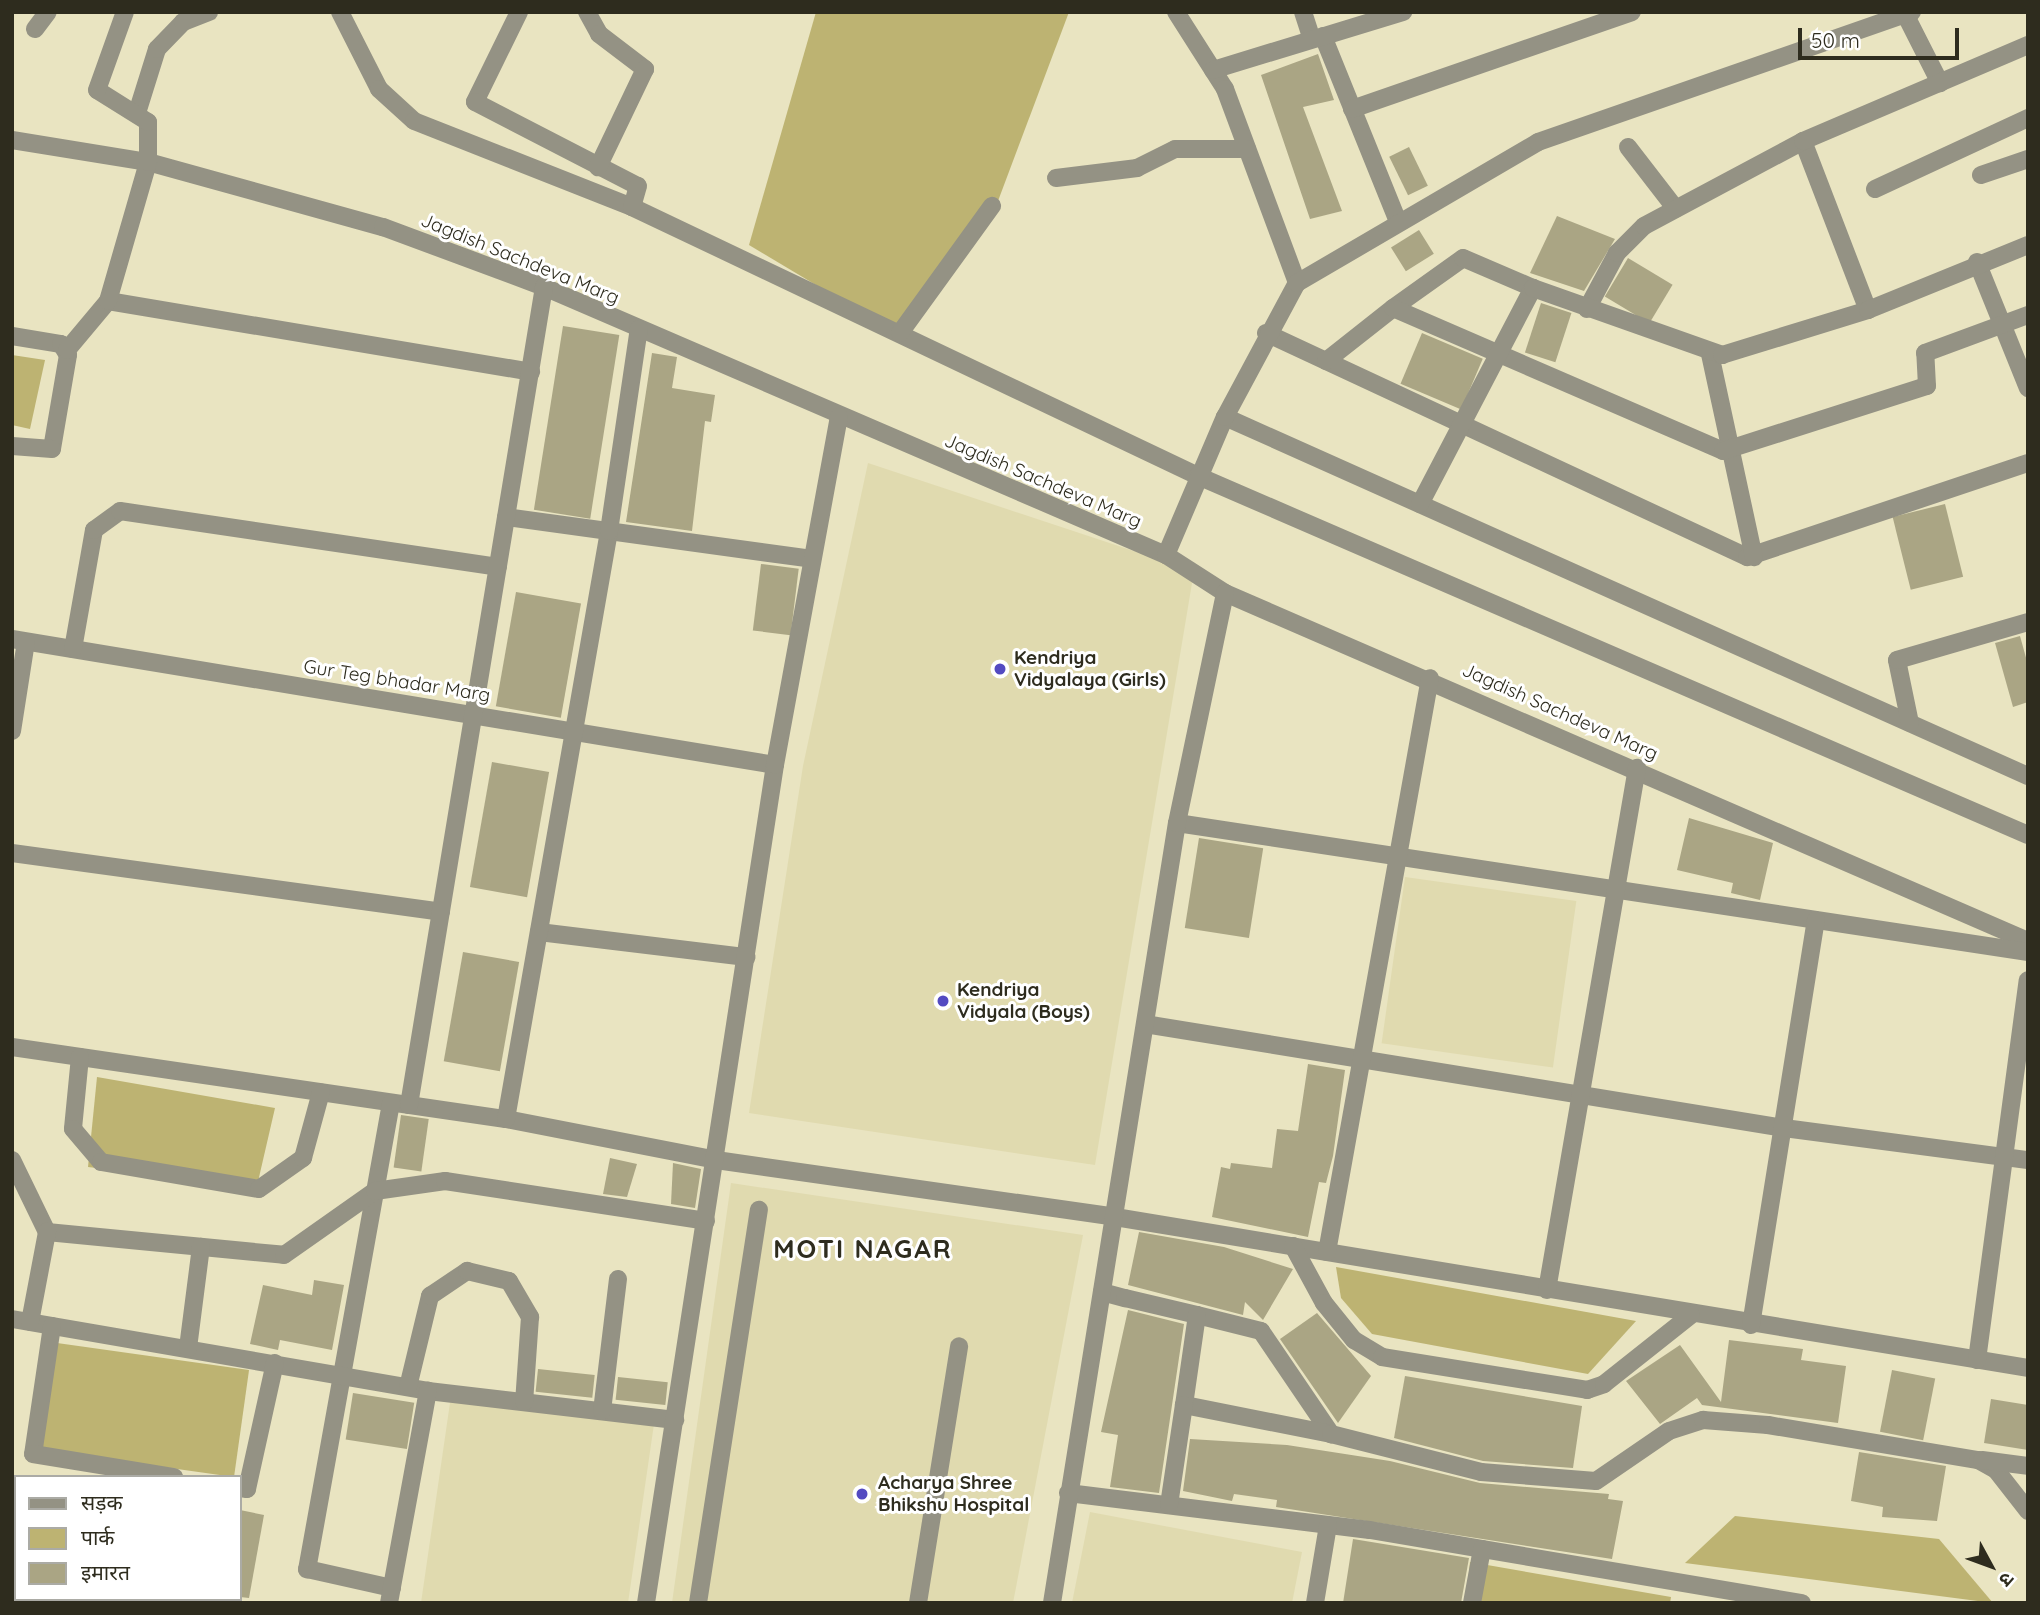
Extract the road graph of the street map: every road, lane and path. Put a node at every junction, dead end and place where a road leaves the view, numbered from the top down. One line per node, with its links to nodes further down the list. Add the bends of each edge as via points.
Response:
1 (48, 12): 12 (street)
2 (125, 12): 18 (street, via 97,90)
3 (209, 12): 18 (street, via 183,22 157,49)
4 (340, 12): 31 (street, via 352,46 396,110 492,154)
5 (520, 12): 26 (street, via 475,102)
6 (587, 12): 26 (street, via 599,34 645,69)
7 (1176, 12): 15 (street)
8 (1303, 12): 13 (street)
9 (1403, 12): 13 (street)
10 (1632, 12): 17 (street)
11 (1907, 13): 16 (street); 33 (street, via 1538,142)
12 (36, 29)
13 (1317, 38): 15 (street); 17 (street)
14 (2028, 45): 16 (street)
15 (1213, 70): 23 (street)
16 (1940, 83): 21 (street)
17 (1352, 109): 33 (street)
18 (137, 113): 25 (street, via 152,131)
19 (2028, 118): 29 (street)
20 (12, 140): 25 (street, Jagdish Sachdeva Marg)
21 (1803, 141): 32 (street); 42 (street)
22 (1628, 147): 32 (street)
23 (1247, 149): 28 (street, via 1175,149 1137,167); 36 (street)
24 (2028, 159): 27 (street)
25 (148, 162): 37 (street, Jagdish Sachdeva Marg, via 383,228); 39 (street)
26 (598, 167): 31 (street, via 638,186)
27 (1981, 175)
28 (1056, 178)
29 (1875, 189)
30 (992, 206): 46 (street)
31 (632, 207): 46 (street)
32 (1676, 209): 41 (street, via 1629,238)
33 (1398, 222): 36 (street)
34 (2028, 245): 35 (street)
35 (1978, 262): 42 (street); 44 (street)
36 (1297, 283): 47 (street)
37 (544, 287): 45 (street, Jagdish Sachdeva Marg); 53 (street)
38 (1533, 288): 40 (street, via 1463,258); 41 (street); 51 (street)
39 (108, 301): 49 (street); 53 (street)
40 (1393, 308): 51 (street); 52 (street)
41 (1587, 309): 50 (street)
42 (1868, 310): 50 (street, via 1732,353)
43 (2028, 315): 44 (street)
44 (2001, 323): 54 (street); 59 (street, via 1925,353 1927,386)
45 (639, 329): 55 (street, Jagdish Sachdeva Marg); 64 (street)
46 (900, 333): 61 (street)
47 (1266, 333): 52 (street); 56 (street)
48 (12, 336): 49 (street, via 61,344)
49 (66, 350): 58 (street, via 52,449)
50 (1710, 354): 59 (street)
51 (1497, 355): 57 (street); 59 (street)
52 (1326, 361): 57 (street)
53 (531, 372): 63 (street)
54 (2027, 385)
55 (839, 417): 65 (street, Jagdish Sachdeva Marg); 67 (street)
56 (1225, 417): 61 (street); 62 (street)
57 (1460, 424): 62 (street); 66 (street)
58 (12, 446)
59 (1728, 450): 66 (street)
60 (2028, 464): 66 (street)
61 (1198, 477): 65 (street); 83 (street)
62 (1420, 503): 75 (street)
63 (506, 517): 64 (street); 68 (street)
64 (609, 531): 67 (street); 77 (street)
65 (1166, 555): 69 (street, Jagdish Sachdeva Marg)
66 (1754, 557)
67 (812, 559): 78 (street)
68 (498, 567): 72 (street, via 120,511 94,530); 74 (street)
69 (1225, 593): 73 (street, Jagdish Sachdeva Marg); 82 (street)
70 (2028, 622): 75 (street, via 1897,660)
71 (19, 641): 72 (street, Gur Teg bhadar Marg); 76 (street)
72 (73, 649): 74 (street, Gur Teg bhadar Marg)
73 (1430, 678): 80 (street, Jagdish Sachdeva Marg); 85 (street)
74 (473, 715): 77 (street, Gur Teg bhadar Marg); 87 (street)
75 (1910, 723): 79 (street)
76 (12, 731)
77 (575, 732): 78 (street, Gur Teg bhadar Marg); 89 (street)
78 (775, 765): 92 (street)
79 (2019, 766): 81 (street)
80 (1637, 768): 86 (street); 90 (street, Jagdish Sachdeva Marg, via 1863,874)
81 (2028, 776)
82 (1177, 822): 85 (street); 94 (street)
83 (2028, 835)
84 (12, 853): 87 (street)
85 (1398, 856): 86 (street); 97 (street)
86 (1618, 890): 88 (street); 99 (street)
87 (441, 912): 100 (street)
88 (1816, 919): 91 (street); 102 (street)
89 (539, 932): 92 (street); 101 (street)
90 (2028, 941)
91 (2028, 951)
92 (747, 957): 105 (street)
93 (2028, 980): 103 (street)
94 (1145, 1024): 97 (street); 109 (street)
95 (12, 1047): 96 (street)
96 (79, 1057): 98 (street); 98 (street, via 73,1129 101,1162 259,1189 303,1158)
97 (1363, 1059): 99 (street); 114 (street)
98 (321, 1092): 100 (street)
99 (1582, 1094): 102 (street); 116 (street)
100 (400, 1104): 101 (street); 107 (street)
101 (506, 1119): 105 (street)
102 (1784, 1128): 103 (street); 122 (street)
103 (2004, 1156): 106 (street); 126 (street)
104 (12, 1160): 111 (street)
105 (716, 1160): 109 (street); 110 (street)
106 (2028, 1160)
107 (375, 1191): 110 (street, via 445,1181); 113 (street, via 284,1255); 129 (street)
108 (759, 1210): 150 (street)
109 (1115, 1217): 112 (street); 117 (street)
110 (706, 1221): 135 (street)
111 (47, 1232): 113 (street); 121 (street)
112 (1293, 1246): 114 (street); 119 (street, via 1324,1303 1354,1340 1382,1357 1587,1390 1604,1384)
113 (201, 1247): 125 (street)
114 (1327, 1252): 116 (street)
115 (618, 1279): 134 (street)
116 (1547, 1290): 119 (street)
117 (1102, 1292): 118 (street); 141 (street)
118 (1197, 1315): 133 (street); 136 (street, via 1261,1331)
119 (1691, 1315): 122 (street)
120 (12, 1319): 121 (street)
121 (30, 1322): 123 (street)
122 (1751, 1325): 126 (street)
123 (52, 1326): 125 (street); 139 (street, via 33,1454)
124 (959, 1346): 151 (street)
125 (188, 1348): 127 (street)
126 (1977, 1360): 128 (street)
127 (275, 1363): 129 (street); 140 (street, via 247,1489)
128 (2028, 1368)
129 (341, 1375): 130 (street); 146 (street, via 307,1569)
130 (408, 1387): 131 (street); 132 (street, via 430,1296 467,1271 509,1280 530,1317)
131 (428, 1391): 132 (street); 146 (street)
132 (524, 1402): 134 (street)
133 (1184, 1405): 136 (street); 142 (street)
134 (602, 1411): 135 (street)
135 (675, 1420): 149 (street)
136 (1331, 1434): 137 (street, via 1481,1472 1595,1481 1669,1431 1703,1420 1768,1425)
137 (1978, 1460): 138 (street); 143 (street, via 1996,1471)
138 (2028, 1466)
139 (162, 1475)
140 (242, 1488)
141 (1068, 1493): 142 (street); 152 (street)
142 (1169, 1505): 144 (street)
143 (2028, 1511)
144 (1328, 1525): 145 (street); 153 (street)
145 (1482, 1549): 147 (street); 154 (street)
146 (390, 1595)
147 (1699, 1595): 148 (street)
148 (1779, 1601): 155 (street)
149 (646, 1603)
150 (698, 1603)
151 (918, 1603)
152 (1052, 1603)
153 (1315, 1603)
154 (1472, 1603)
155 (1802, 1603)

